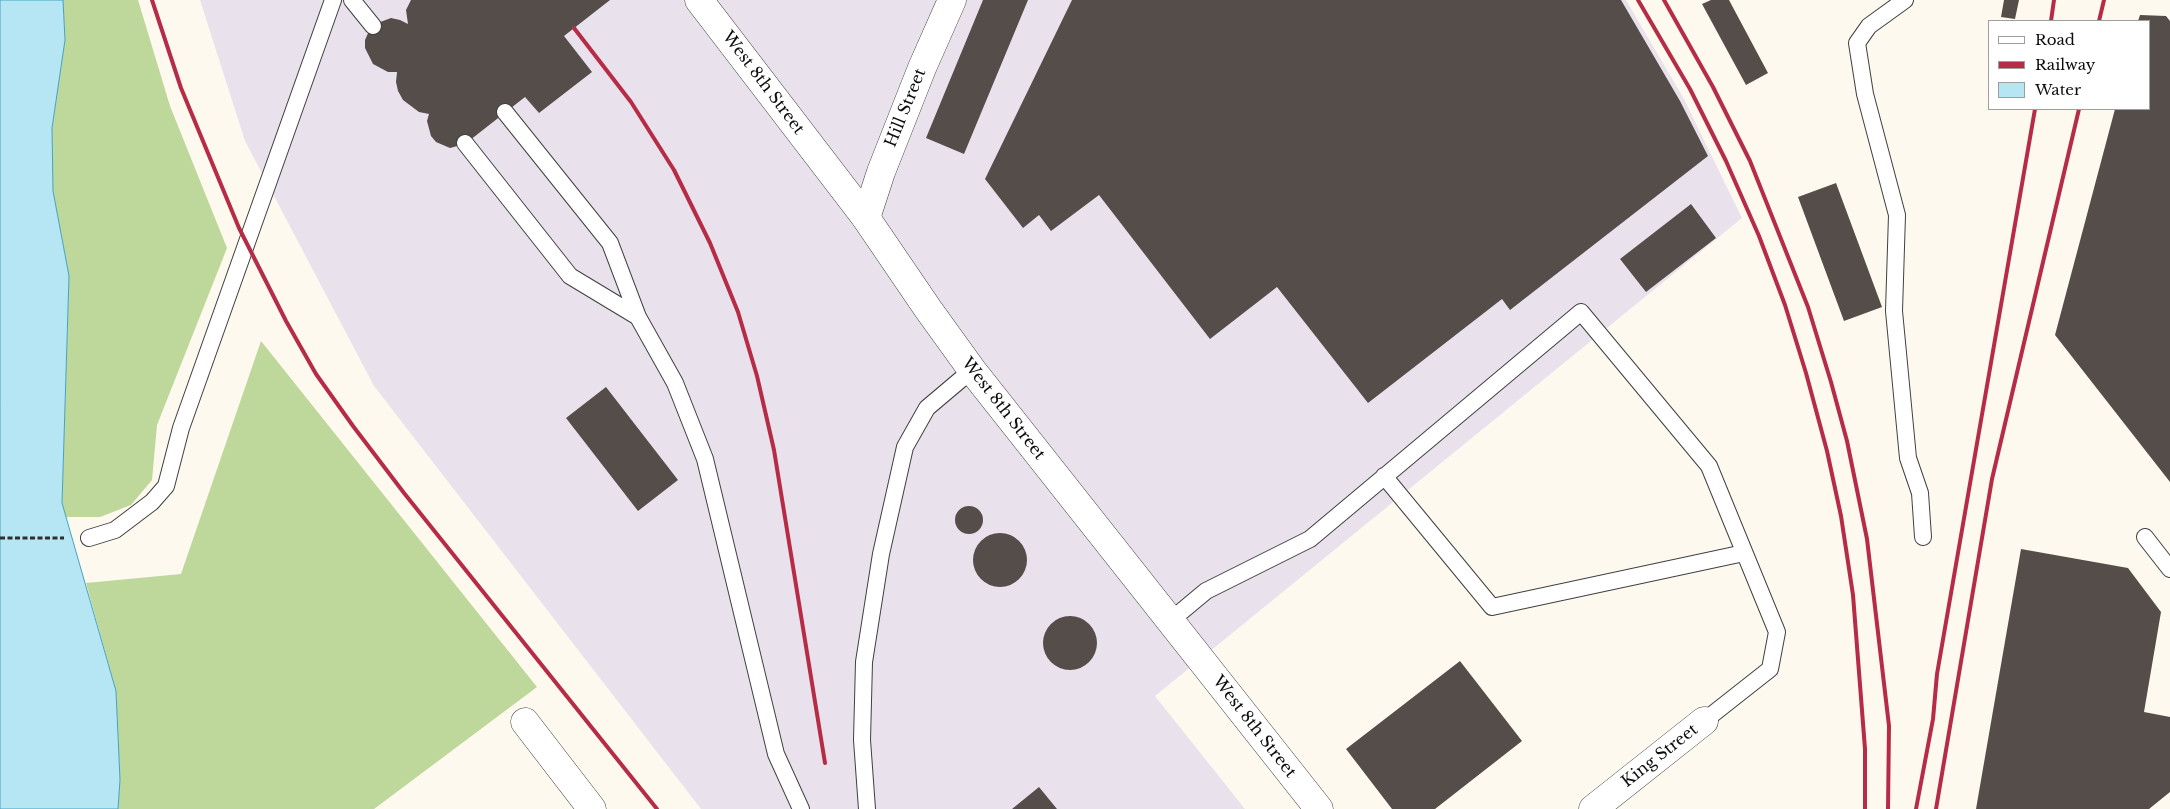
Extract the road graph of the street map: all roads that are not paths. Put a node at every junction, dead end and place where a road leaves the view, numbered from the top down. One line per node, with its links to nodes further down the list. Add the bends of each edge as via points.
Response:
1 (333, 0): 15 (lane, via 181,428 166,486 152,502 115,530)
2 (352, 0): 6 (lane)
3 (699, 0): 9 (street, West 8th Street)
4 (952, 0): 9 (street, Hill Street, via 922,68)
5 (1905, 0): 13 (lane, via 1869,26 1857,43 1865,94 1897,215 1894,311 1908,458 1920,493)
6 (373, 26)
7 (505, 112): 10 (lane, via 610,244)
8 (465, 143): 10 (lane, via 570,276)
9 (866, 218): 11 (street, West 8th Street)
10 (638, 318): 22 (lane, via 675,383 705,459 776,754)
11 (972, 370): 18 (street, West 8th Street); 23 (lane, via 927,408 905,447 881,554 864,662 862,740)
12 (1384, 476): 16 (lane, via 1492,607); 16 (lane, via 1581,312 1709,466); 18 (lane, via 1310,539 1206,591)
13 (1923, 537)
14 (2145, 537): 17 (lane)
15 (89, 538)
16 (1744, 553): 19 (lane, via 1777,632 1770,669)
17 (2170, 569)
18 (1170, 621): 24 (street, West 8th Street)
19 (1704, 721): 25 (street, King Street)
20 (525, 722): 21 (street)
21 (592, 809)
22 (801, 809)
23 (867, 809)
24 (1319, 809)
25 (1593, 809)

